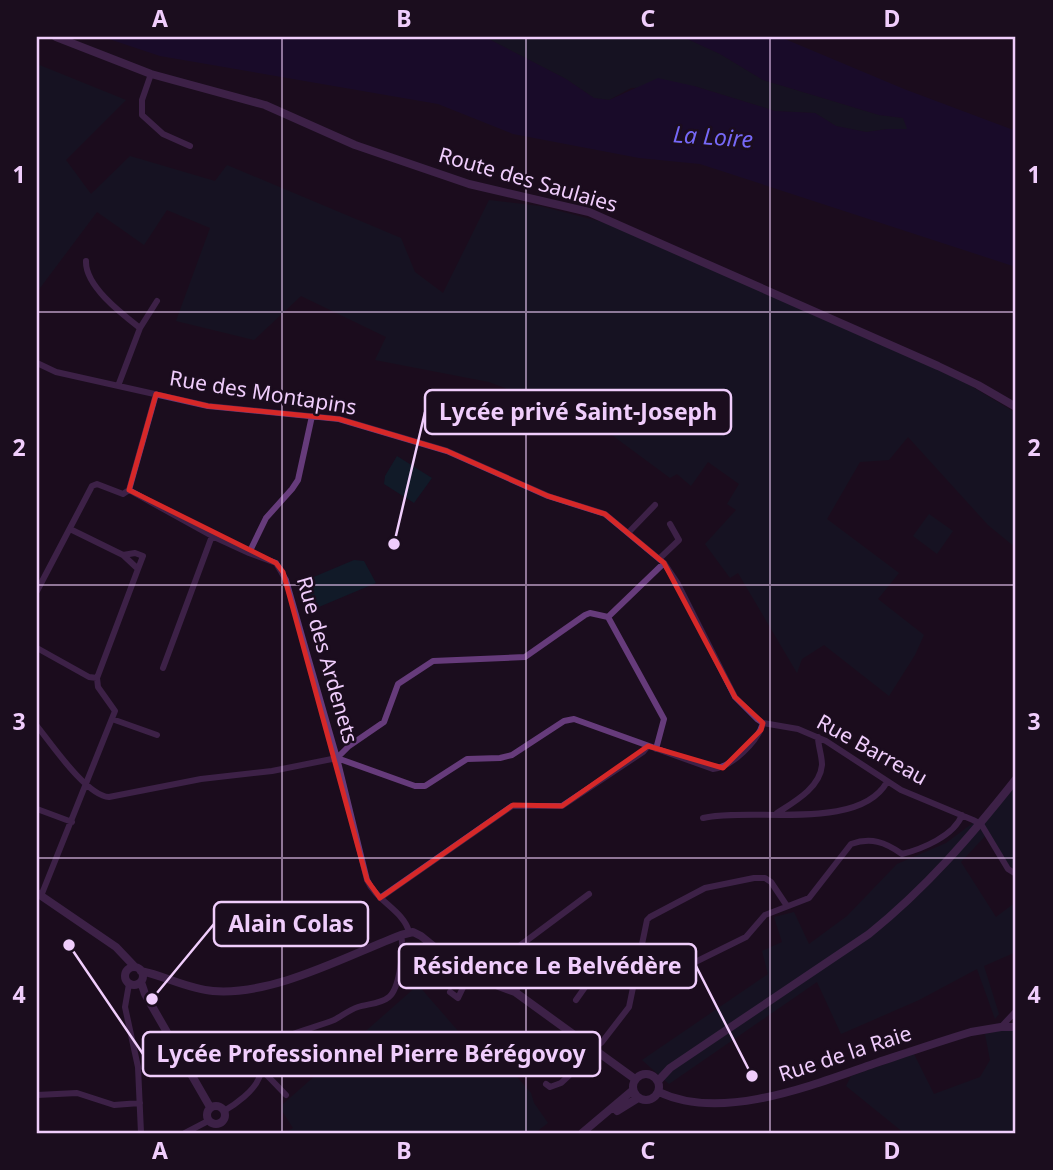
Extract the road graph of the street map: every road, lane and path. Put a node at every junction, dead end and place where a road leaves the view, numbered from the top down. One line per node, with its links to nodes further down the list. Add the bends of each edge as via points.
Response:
1 (57, 37): 2 (street, Route des Saulaies)
2 (151, 74): 3 (street, via 142,115 163,134); 10 (street, Route des Saulaies, via 265,105 355,145 470,184 589,212 938,366)
3 (190, 146)
4 (86, 261): 6 (street, via 86,271 102,294)
5 (157, 301): 6 (street)
6 (140, 328): 8 (street)
7 (37, 363): 8 (street, Rue des Montapins)
8 (118, 386): 9 (street, Rue des Montapins)
9 (156, 394): 11 (street, Rue des Montapins, via 208,406); 12 (street)
10 (1016, 407)
11 (312, 416): 16 (street, Rue des Montapins, via 339,419 447,451 548,496 605,514); 18 (street, via 298,480 266,518)
12 (129, 490): 15 (street, Rue des Ardenets, via 123,494 92,486); 17 (street, Rue des Ardenets)
13 (655, 505): 16 (street)
14 (670, 524): 20 (street, via 679,540)
15 (70, 529): 19 (street); 22 (street)
16 (629, 532): 20 (street, Rue des Montapins)
17 (212, 536): 18 (street, Rue des Ardenets); 25 (street)
18 (249, 553): 33 (street, Rue des Ardenets, via 276,563 286,580)
19 (123, 555): 21 (street); 21 (street, via 143,556)
20 (662, 561): 23 (street); 28 (street, via 735,697)
21 (138, 569): 26 (street)
22 (37, 591)
23 (608, 617): 32 (street, via 664,719); 33 (street, via 585,615 525,657 433,661 398,684 384,722)
24 (37, 648): 26 (street)
25 (163, 667)
26 (97, 678): 27 (street, via 115,711)
27 (112, 719): 30 (street); 36 (street)
28 (763, 723): 31 (street, Rue Barreau); 32 (street, via 736,760 723,768 713,769)
29 (37, 726): 36 (street)
30 (157, 735)
31 (818, 737): 35 (street, Rue Barreau); 38 (street, via 822,767 817,779 805,794)
32 (652, 748): 33 (street, via 574,719 512,755 467,759 425,786); 46 (street, via 562,806 512,806)
33 (337, 758): 36 (street, via 109,797 93,792); 46 (street, Rue des Ardenets, via 367,880)
34 (1016, 779): 42 (street)
35 (887, 782): 38 (street, via 856,807); 39 (street, Rue Barreau)
36 (87, 783): 41 (street)
37 (37, 807): 41 (street)
38 (775, 814): 40 (street)
39 (962, 815): 42 (street, Rue Barreau); 47 (street, via 959,823 927,846 902,854 883,842 851,844 809,898)
40 (703, 818)
41 (72, 822): 45 (street)
42 (981, 824): 43 (street, via 1008,869); 68 (street, via 922,890 890,918)
43 (1016, 874)
44 (589, 894): 51 (street, via 518,947)
45 (39, 895): 55 (street, via 122,954)
46 (380, 898): 48 (street, Rue des Ardenets, via 406,923)
47 (787, 906): 50 (street, via 765,878 705,888 647,920); 52 (street, via 765,915 746,937 675,972)
48 (405, 934): 53 (street, via 251,989 196,989); 54 (street, via 421,936); 64 (street, via 395,989 388,998)
49 (594, 954): 50 (street); 51 (street, via 576,952); 60 (street, via 588,983)
50 (637, 964): 52 (street); 56 (street)
51 (531, 965): 58 (street)
52 (655, 971): 56 (street, via 653,977)
53 (155, 975): 55 (street); 59 (street, via 148,980)
54 (469, 975): 57 (street, via 458,999); 58 (street)
55 (136, 977): 59 (street); 75 (street, via 125,1007 138,1067)
56 (633, 985): 66 (street, via 629,1007)
57 (450, 992)
58 (515, 992): 66 (street)
59 (145, 994): 76 (street)
60 (576, 1000)
61 (1016, 1012): 62 (street)
62 (1001, 1027): 63 (street, Rue de la Raie); 71 (street, Rue de la Raie, via 971,1032 779,1095 699,1103)
63 (1016, 1027)
64 (297, 1034): 65 (street); 67 (street, via 273,1043 264,1054)
65 (302, 1047)
66 (595, 1048): 69 (street); 70 (street, via 561,1083)
67 (261, 1069): 74 (street); 77 (street, via 249,1091)
68 (655, 1078): 69 (street, via 643,1074); 71 (street)
69 (635, 1079): 72 (street)
70 (546, 1084)
71 (659, 1092): 72 (street, via 649,1100)
72 (636, 1094): 82 (street); 83 (street)
73 (37, 1095): 75 (street, via 77,1093 114,1105)
74 (286, 1095)
75 (140, 1103): 80 (street)
76 (210, 1107): 77 (street); 78 (street)
77 (224, 1111): 79 (street)
78 (208, 1121): 79 (street); 81 (street)
79 (222, 1128)
80 (141, 1133)
81 (185, 1133)
82 (582, 1133)
83 (590, 1133)

